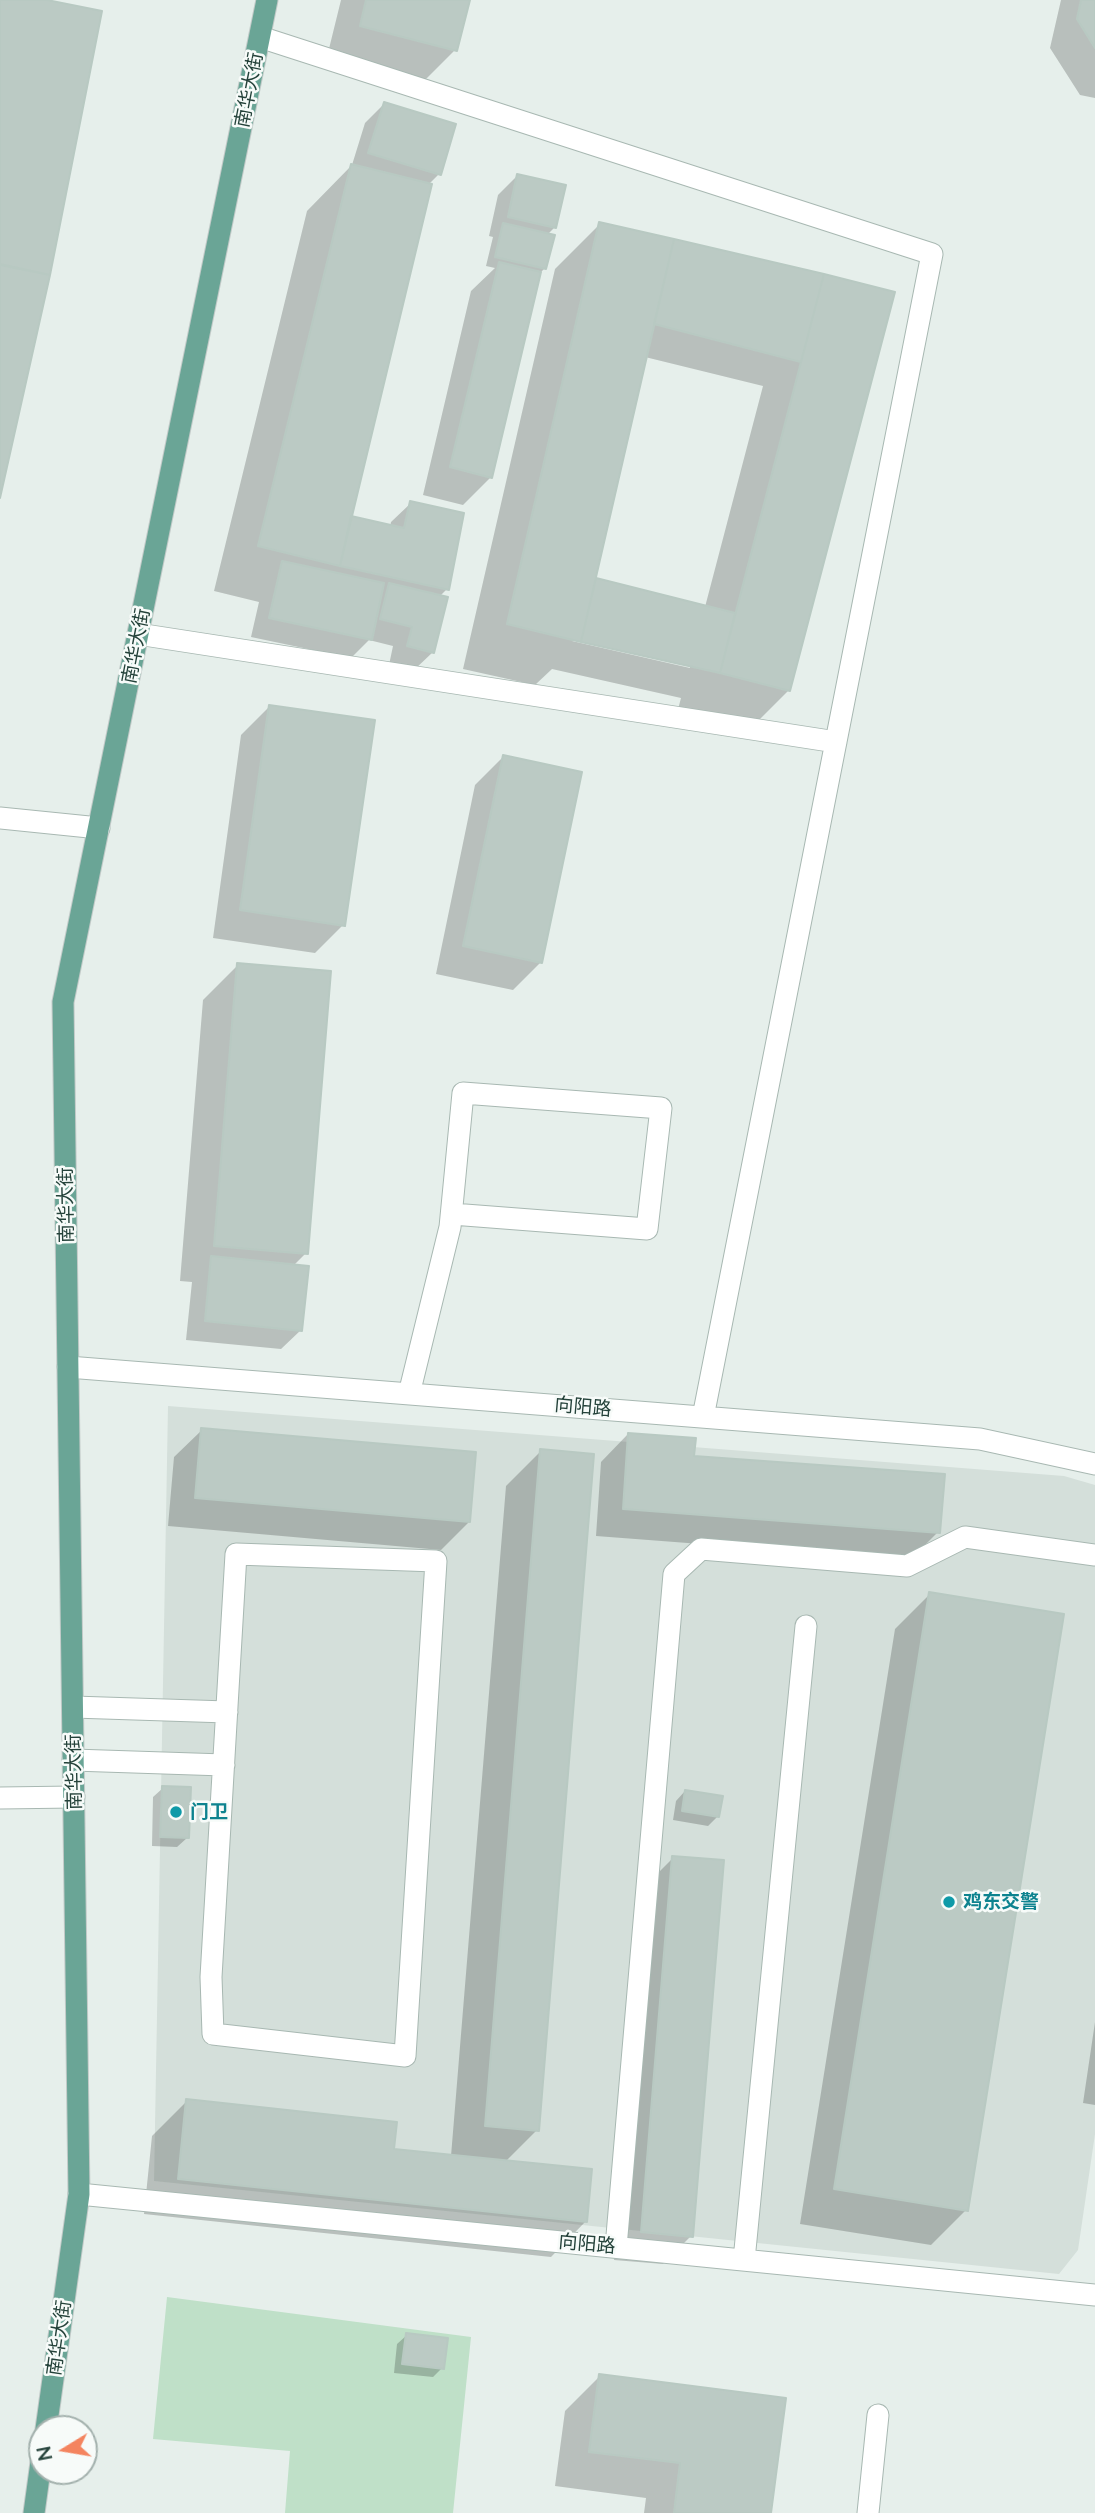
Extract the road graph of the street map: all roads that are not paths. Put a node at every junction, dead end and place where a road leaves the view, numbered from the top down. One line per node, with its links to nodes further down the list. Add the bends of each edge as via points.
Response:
1 (267, 0): 2 (main road, 南华大街)
2 (260, 37): 3 (main road, 南华大街); 4 (street, via 932,254)
3 (138, 634): 4 (street); 6 (main road, 南华大街)
4 (836, 742): 10 (street)
5 (0, 818): 6 (street)
6 (99, 828): 8 (main road, 南华大街, via 63,1002)
7 (452, 1214): 7 (street, via 463,1093 661,1108 647,1229); 9 (street)
8 (68, 1367): 9 (street, 向阳路); 14 (main road, 南华大街)
9 (409, 1394): 10 (street, 向阳路)
10 (703, 1417): 11 (street, 向阳路, via 981,1439)
11 (1095, 1464)
12 (1095, 1555): 21 (street, via 965,1537 906,1566 701,1549 674,1574)
13 (806, 1626): 22 (street)
14 (73, 1707): 15 (street); 16 (main road, 南华大街)
15 (227, 1713): 17 (street); 17 (street, via 236,1554 436,1561 405,2056 213,2035 211,1977)
16 (74, 1760): 17 (street); 18 (main road, 南华大街)
17 (223, 1765)
18 (74, 1797): 19 (street); 20 (main road, 南华大街)
19 (0, 1798)
20 (79, 2194): 21 (street, 向阳路); 24 (main road, 南华大街)
21 (616, 2247): 22 (street, 向阳路)
22 (744, 2260): 23 (street, 向阳路)
23 (1095, 2295)
24 (48, 2415)
25 (878, 2415): 28 (street)
26 (38, 2485): 27 (main road)
27 (34, 2513)
28 (868, 2513)

